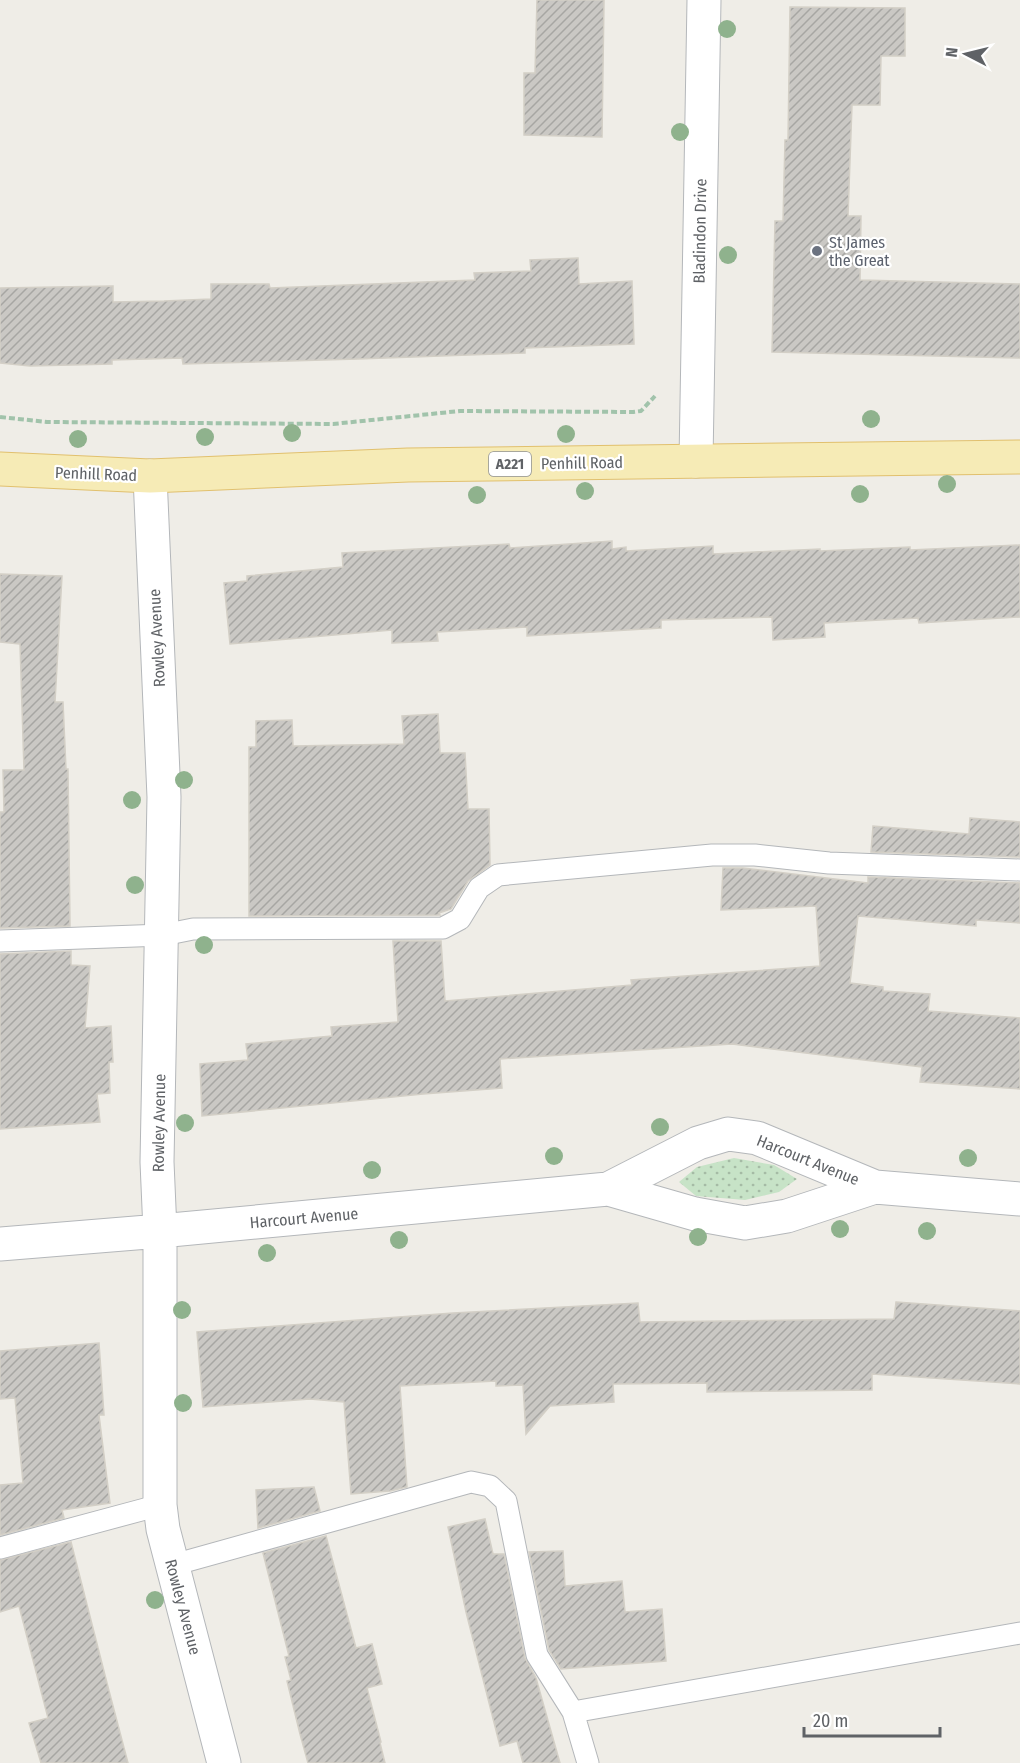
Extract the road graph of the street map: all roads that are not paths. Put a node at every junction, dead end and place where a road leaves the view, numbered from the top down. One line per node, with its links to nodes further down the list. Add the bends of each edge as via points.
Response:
1 (704, 0): 3 (street, Bladindon Drive)
2 (1020, 457): 3 (main road, Penhill Road / A221)
3 (696, 461): 5 (main road, Penhill Road / A221, via 408,465)
4 (0, 469): 5 (main road, Penhill Road / A221)
5 (150, 476): 7 (street, Rowley Avenue, via 164,797)
6 (1020, 870): 7 (lane, via 712,855 498,875 479,888 460,919 443,928 193,929)
7 (163, 935): 8 (lane); 12 (street, Rowley Avenue, via 157,1162)
8 (0, 941)
9 (875, 1187): 10 (street, Harcourt Avenue, via 787,1216 745,1223 695,1214); 10 (street, Harcourt Avenue, via 757,1138 728,1134 698,1143); 11 (street, Harcourt Avenue)
10 (608, 1189): 12 (street, Harcourt Avenue)
11 (1020, 1199)
12 (160, 1231): 13 (street, Harcourt Avenue); 14 (street, Rowley Avenue)
13 (0, 1244)
14 (160, 1505): 15 (lane); 16 (street, Rowley Avenue)
15 (0, 1548)
16 (172, 1565): 18 (lane, via 471,1482 490,1486 506,1501 537,1655); 19 (street, Rowley Avenue)
17 (1020, 1634): 18 (lane)
18 (573, 1712): 20 (lane)
19 (224, 1763)
20 (588, 1763)

